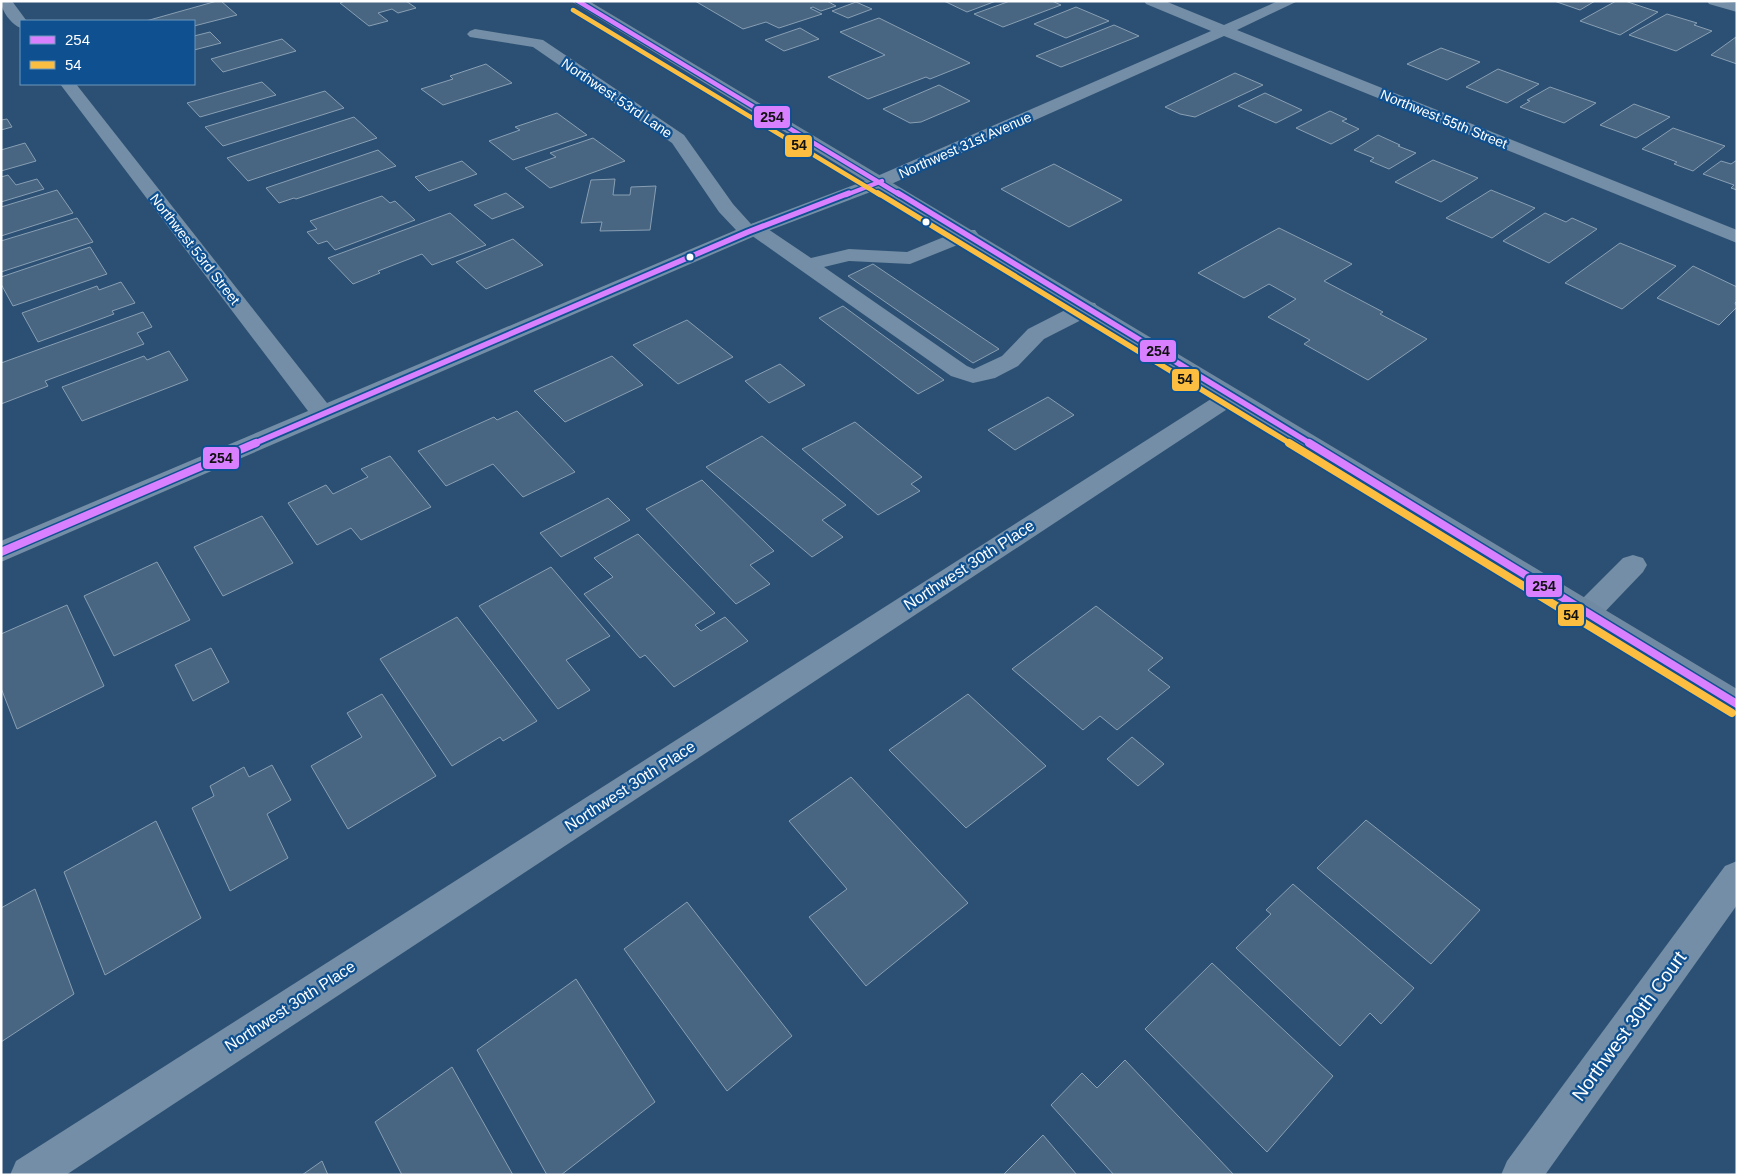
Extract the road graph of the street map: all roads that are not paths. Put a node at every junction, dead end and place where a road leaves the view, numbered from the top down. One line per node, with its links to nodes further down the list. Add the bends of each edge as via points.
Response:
1 (4, 1): 7 (street)
2 (578, 1): 11 (main road)
3 (1151, 1): 8 (street, Northwest 55th Street)
4 (1291, 1): 8 (street, Northwest 31st Avenue)
5 (1714, 1): 6 (street)
6 (1737, 8)
7 (20, 22)
8 (1224, 31): 11 (street, Northwest 31st Avenue); 14 (street, Northwest 55th Street)
9 (475, 34): 12 (street, Northwest 53rd Lane, via 537,43 678,139 726,208)
10 (69, 85): 18 (street, Northwest 53rd Street)
11 (882, 181): 12 (street, Northwest 31st Avenue); 13 (main road)
12 (751, 231): 15 (street, Northwest 53rd Lane); 18 (street, Northwest 31st Avenue)
13 (968, 234): 15 (street, via 910,258 849,255); 16 (main road)
14 (1737, 237)
15 (808, 266): 16 (street, Northwest 53rd Lane, via 958,371 973,376 1010,361 1036,334)
16 (1086, 308): 17 (main road)
17 (1230, 397): 21 (main road); 24 (street, Northwest 30th Place)
18 (322, 413): 19 (street, Northwest 31st Avenue)
19 (1, 552)
20 (1634, 565): 21 (street)
21 (1586, 613): 22 (main road)
22 (1737, 704)
23 (1737, 876): 25 (street, Northwest 30th Court)
24 (30, 1175)
25 (1521, 1175)

